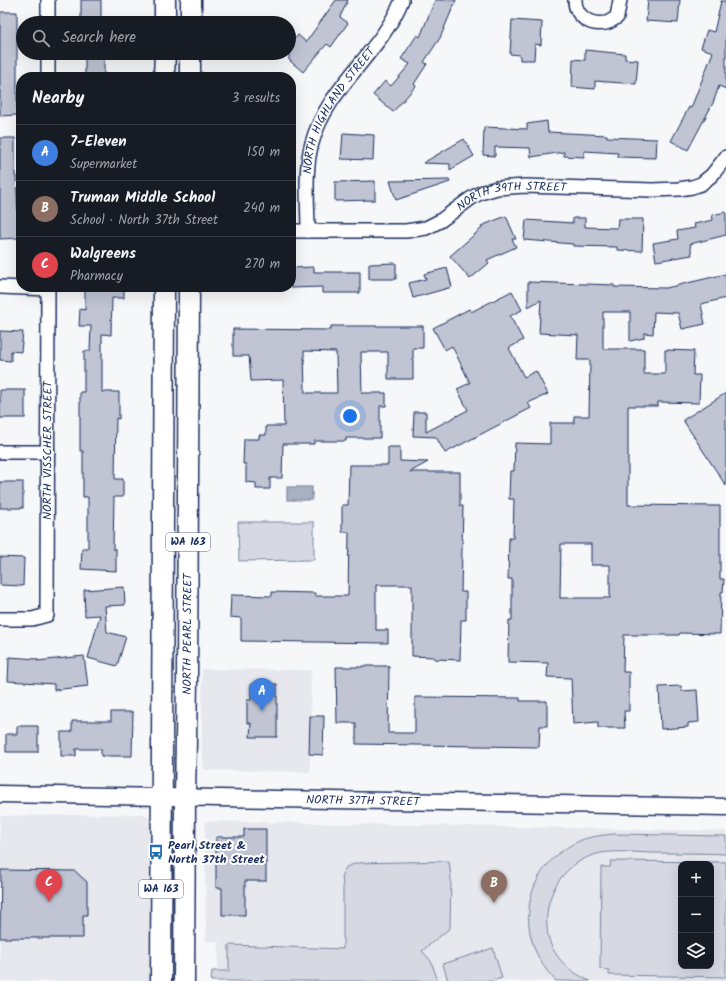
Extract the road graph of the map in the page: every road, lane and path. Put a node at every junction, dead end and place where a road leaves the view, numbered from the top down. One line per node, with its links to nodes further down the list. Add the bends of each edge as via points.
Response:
1 (48, 0): 7 (street)
2 (165, 0): 8 (main road)
3 (191, 0): 9 (main road)
4 (402, 0): 17 (street, NORTH HIGHLAND STREET, via 388,29 340,89 315,132 309,164)
5 (574, 0): 6 (street, via 580,16 586,20 606,23 617,16)
6 (620, 0)
7 (48, 16)
8 (165, 16)
9 (191, 16)
10 (48, 60): 13 (street)
11 (164, 60): 14 (main road)
12 (190, 60): 15 (main road)
13 (48, 72)
14 (164, 72)
15 (190, 72)
16 (726, 157): 17 (street, NORTH 39TH STREET, via 712,175 701,184 692,187 652,190 525,186 497,188 470,199 426,228 406,231)
17 (308, 231): 18 (street, NORTH 39TH STREET)
18 (296, 232)
19 (0, 287): 20 (street)
20 (16, 287)
21 (48, 292): 25 (street, NORTH VISSCHER STREET)
22 (164, 292): 28 (main road, NORTH PEARL STREET / WA 163)
23 (189, 292): 29 (main road, NORTH PEARL STREET / WA 163)
24 (0, 452): 25 (street)
25 (48, 452): 26 (street, NORTH VISSCHER STREET, via 47,615 32,619)
26 (0, 619)
27 (0, 794): 28 (street, NORTH 37TH STREET)
28 (162, 796): 29 (street, NORTH 37TH STREET); 31 (main road, NORTH PEARL STREET / WA 163)
29 (185, 797): 30 (street, NORTH 37TH STREET); 32 (main road, NORTH PEARL STREET / WA 163)
30 (726, 807)
31 (161, 981)
32 (184, 981)

